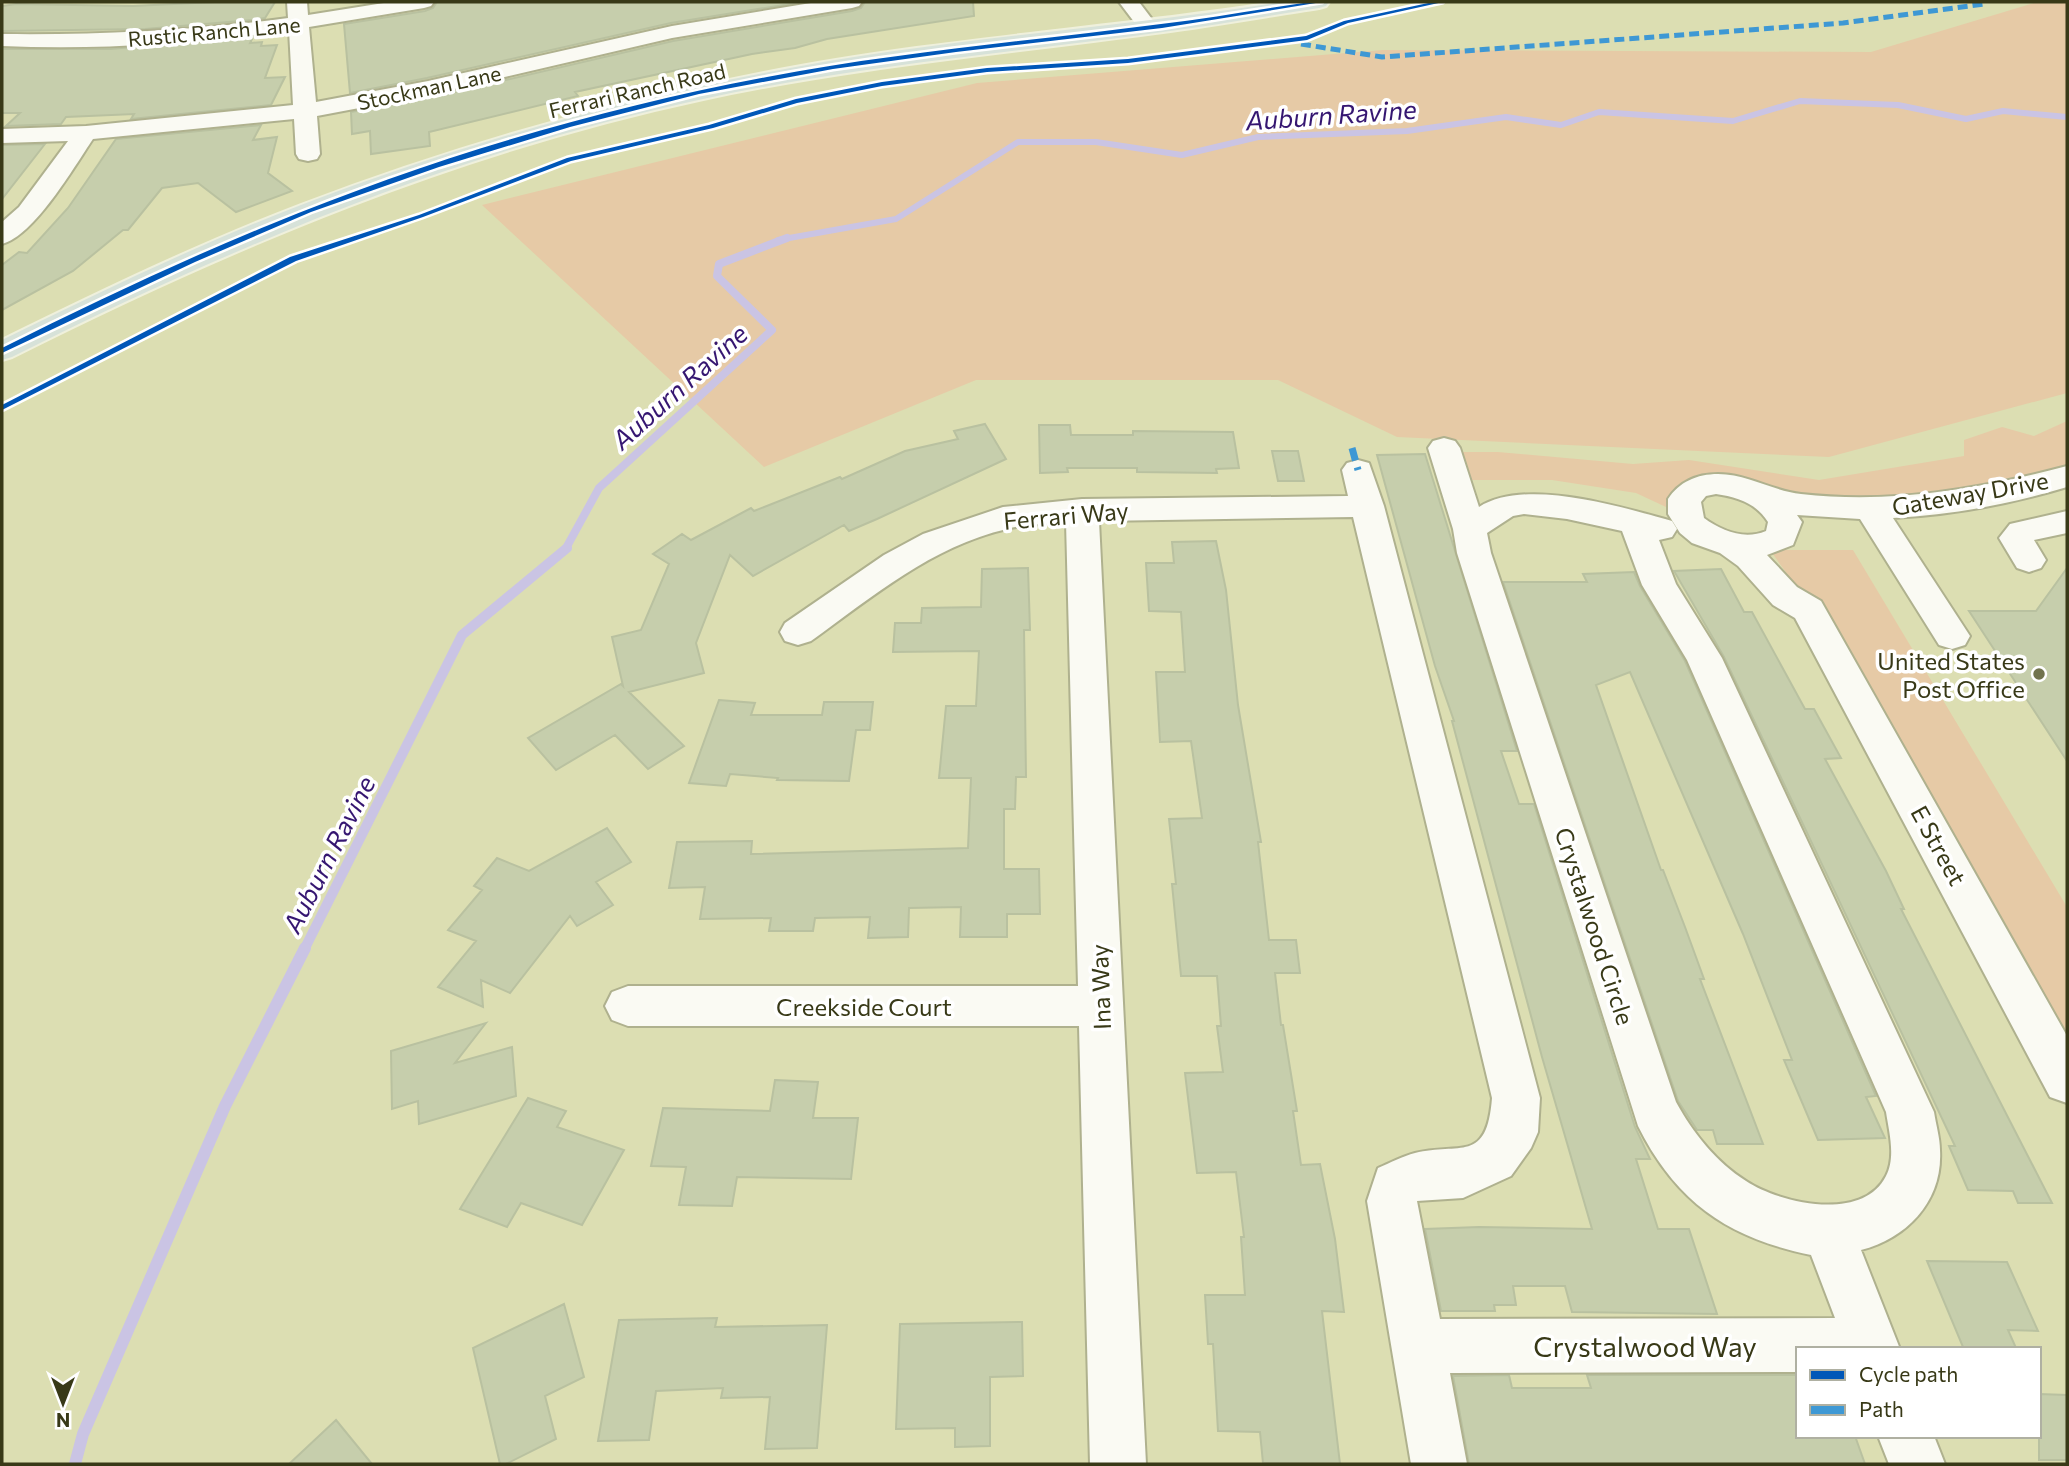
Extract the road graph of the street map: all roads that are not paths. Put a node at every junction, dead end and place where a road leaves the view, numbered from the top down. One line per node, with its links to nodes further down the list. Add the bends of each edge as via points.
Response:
1 (297, 2): 6 (street)
2 (424, 2): 6 (street, Rustic Ranch Lane)
3 (852, 2): 9 (street, Stockman Lane, via 672,32 453,83)
4 (1129, 2): 7 (street)
5 (1319, 2): 7 (main road, Ferrari Ranch Road)
6 (300, 25): 8 (street, Rustic Ranch Lane, via 150,38); 9 (street)
7 (1148, 27): 14 (main road, Ferrari Ranch Road, via 832,67 681,98 508,142 306,213)
8 (2, 40)
9 (306, 111): 10 (street, Stockman Lane); 12 (street)
10 (86, 133): 11 (street, Stockman Lane); 13 (street, via 28,212)
11 (2, 136)
12 (308, 154)
13 (2, 236)
14 (2, 351)
15 (1444, 448): 23 (street, Crystalwood Circle)
16 (2067, 475): 19 (street, Gateway Drive, via 1994,494)
17 (1765, 498): 18 (street, Gateway Drive, via 1741,488 1705,485 1689,493); 19 (street, Gateway Drive); 24 (street, E Street, via 1781,514)
18 (1683, 506): 21 (street, via 1643,513); 25 (street, E Street, via 1688,520)
19 (1871, 509): 24 (street, Gateway Drive); 29 (street)
20 (1083, 510): 28 (street, Ferrari Way, via 1003,518 935,542); 31 (street, Ina Way); 34 (street, Ferrari Way, via 1240,508 1363,488 1516,1098 1514,1132 1494,1159 1463,1174 1415,1177 1396,1185 1392,1201)
21 (1635, 522): 23 (street, via 1524,503 1503,507); 25 (street, via 1652,530); 33 (street, Crystalwood Circle, via 1659,584 1704,658 1916,1133 1916,1173 1896,1207 1877,1222)
22 (2067, 522): 26 (street, via 2016,538)
23 (1470, 529): 33 (street, Crystalwood Circle, via 1478,566 1655,1110 1666,1132 1697,1173 1742,1208 1773,1221)
24 (1783, 534): 25 (street, Gateway Drive, via 1764,546); 27 (street, E Street, via 1781,549 1808,594)
25 (1718, 539): 27 (street, E Street)
26 (2029, 560)
27 (1808, 610): 32 (street, E Street)
28 (798, 632)
29 (1952, 636)
30 (628, 1006): 31 (street, Creekside Court)
31 (1101, 1006): 37 (street, Ina Way)
32 (2067, 1081)
33 (1828, 1231): 35 (street)
34 (1418, 1346): 35 (street, Crystalwood Way); 38 (street)
35 (1872, 1347)
36 (1907, 1438): 39 (street)
37 (1118, 1464)
38 (1439, 1464)
39 (1917, 1464)

